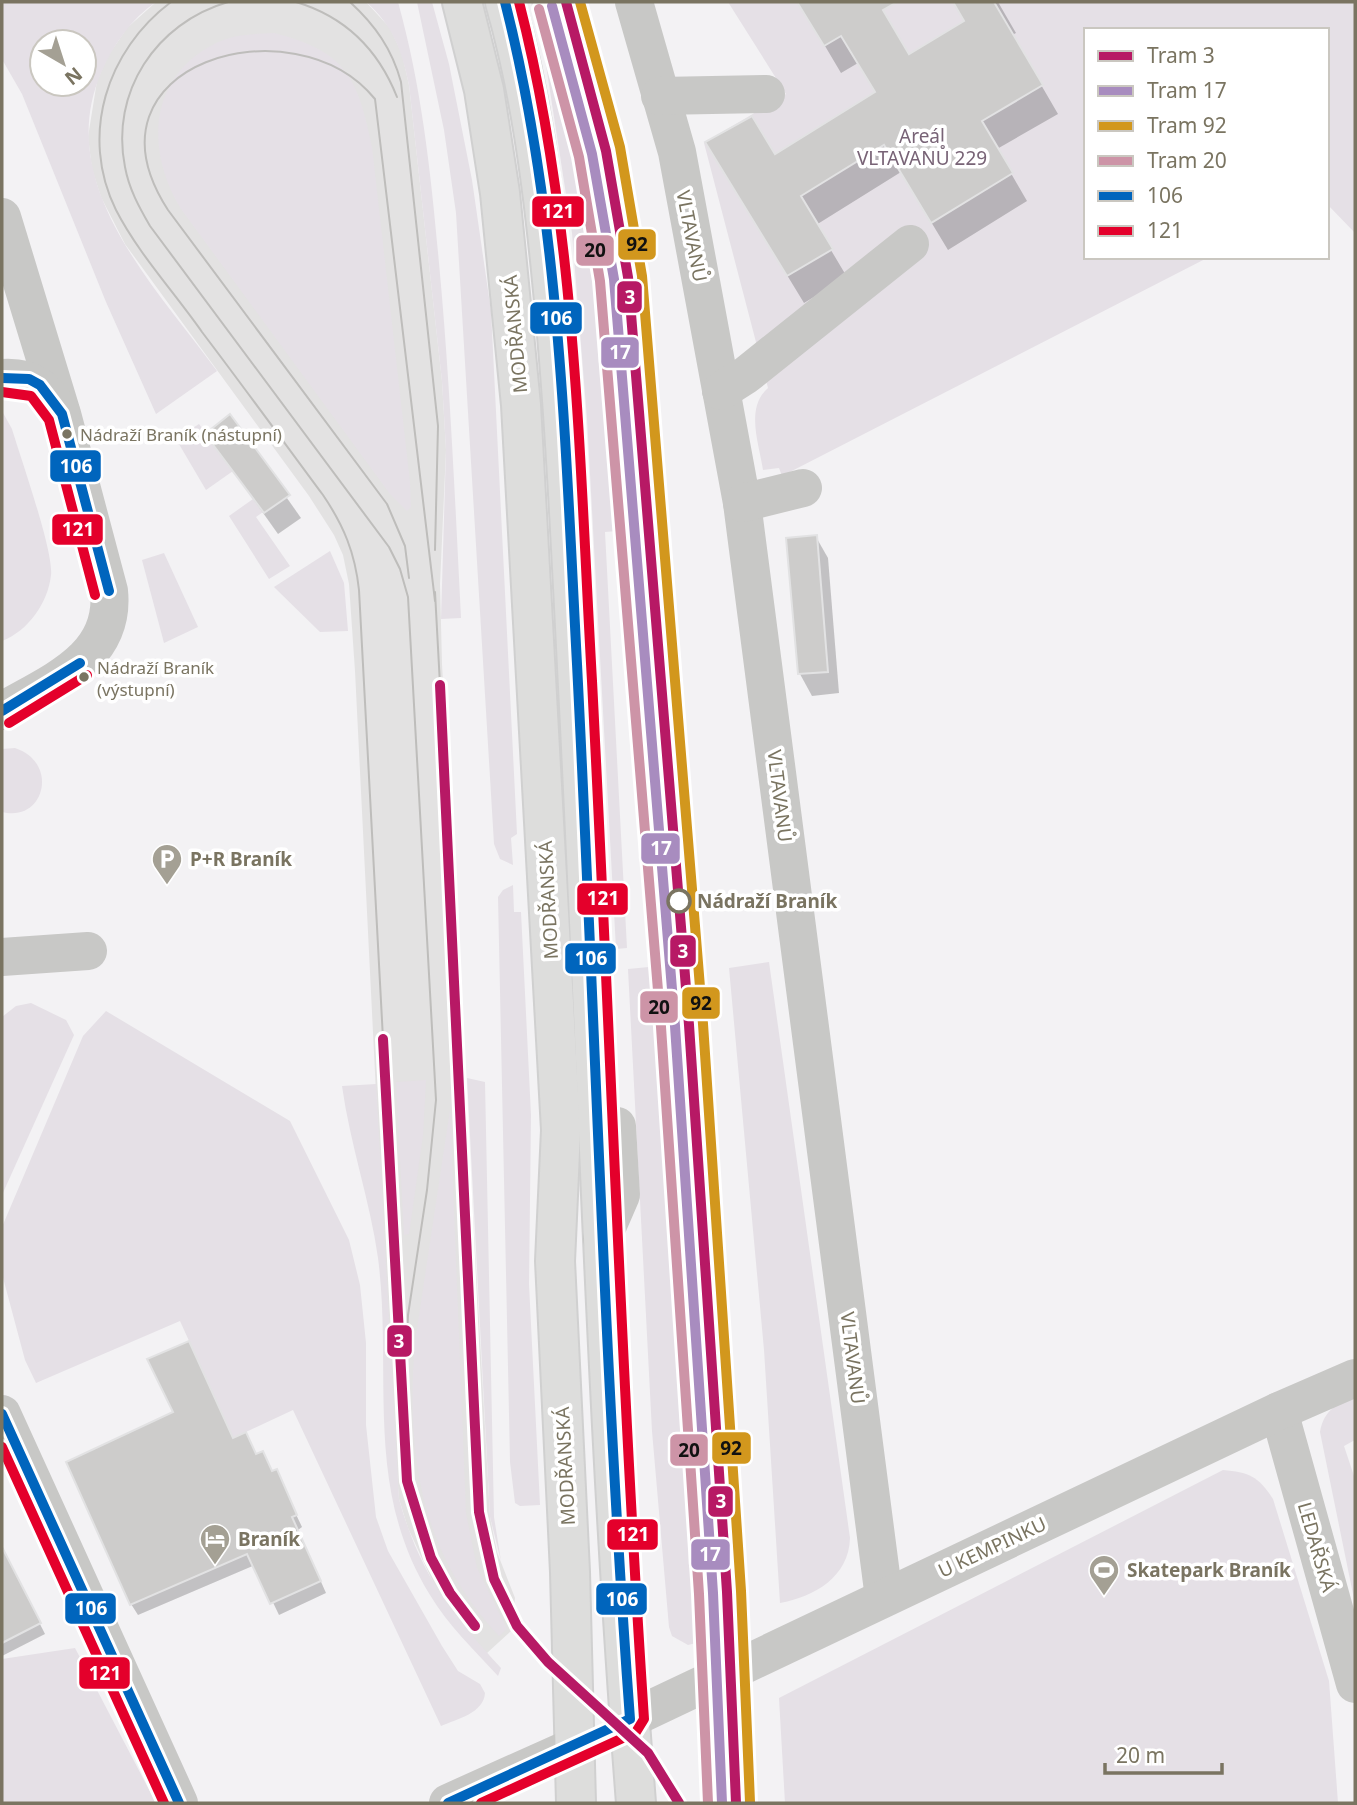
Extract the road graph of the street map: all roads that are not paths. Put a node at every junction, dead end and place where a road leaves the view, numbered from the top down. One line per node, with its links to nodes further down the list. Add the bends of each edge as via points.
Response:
1 (462, 2): 22 (main road, MODŘANSKÁ, via 495,153 520,391 561,1130 556,1272)
2 (505, 2): 21 (main road, via 531,118 556,322 568,473 602,1239)
3 (634, 2): 5 (street, VLTAVANŮ)
4 (766, 94): 5 (street)
5 (660, 96): 9 (street, VLTAVANŮ, via 677,152)
6 (2, 217): 10 (street)
7 (910, 244): 9 (street)
8 (2, 378): 10 (street, via 29,379 40,385)
9 (721, 391): 12 (street, VLTAVANŮ)
10 (62, 414): 13 (street, via 111,612 107,631 95,650)
11 (803, 488): 12 (street)
12 (742, 503): 19 (street, VLTAVANŮ)
13 (2, 711)
14 (88, 951): 15 (street)
15 (2, 957)
16 (1355, 1378): 17 (street, U KEMPINKU)
17 (1279, 1411): 19 (street, U KEMPINKU); 20 (street, LEDAŘSKÁ)
18 (2, 1414): 23 (street)
19 (884, 1598): 21 (street, U KEMPINKU)
20 (1355, 1684)
21 (631, 1719): 22 (main road); 26 (main road)
22 (575, 1746): 24 (street); 25 (main road, MODŘANSKÁ)
23 (179, 1803)
24 (447, 1803)
25 (576, 1803)
26 (636, 1803)

